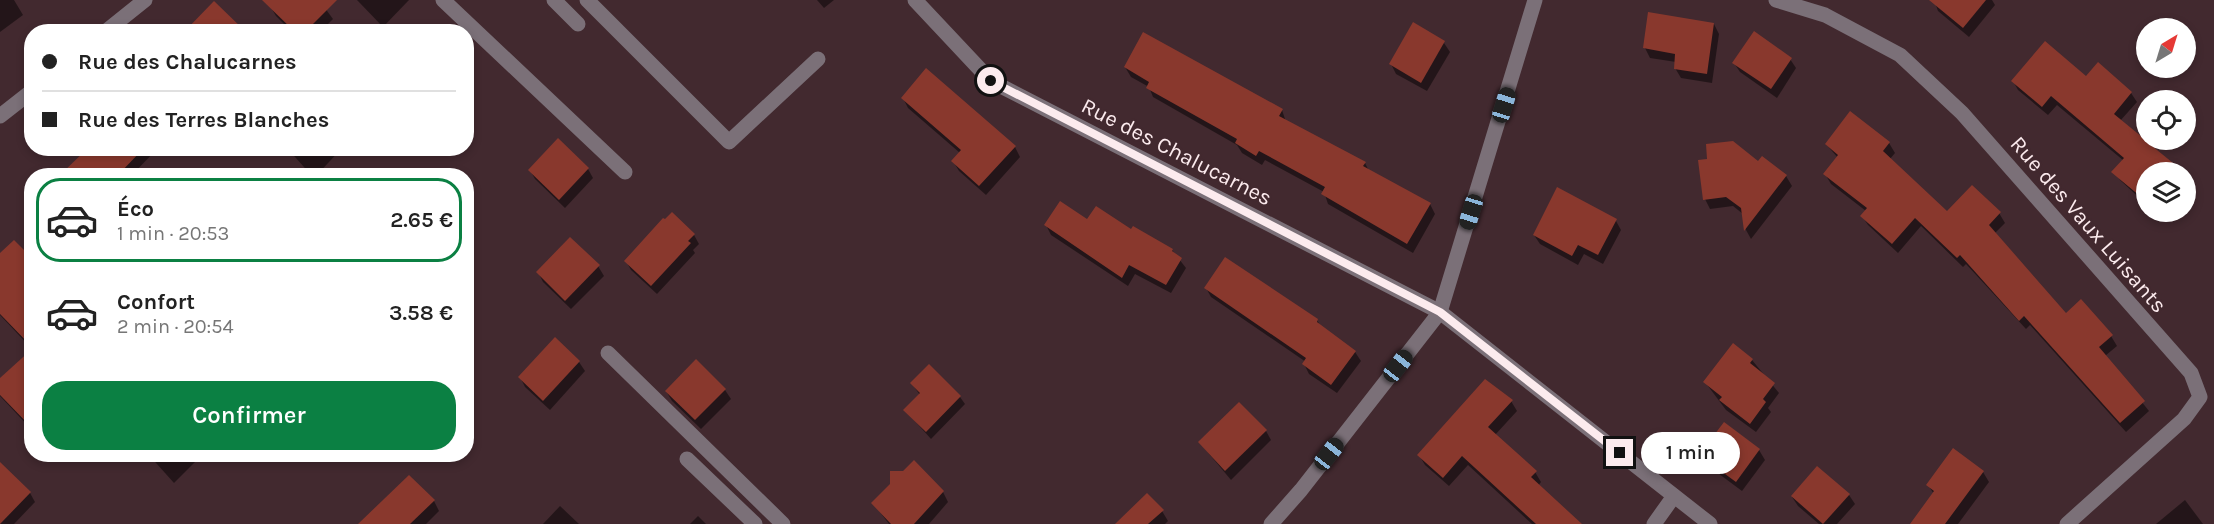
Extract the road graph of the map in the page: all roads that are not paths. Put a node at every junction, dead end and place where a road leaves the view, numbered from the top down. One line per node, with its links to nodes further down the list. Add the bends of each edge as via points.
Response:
1 (145, 0): 8 (street)
2 (443, 0): 9 (street)
3 (554, 0): 10 (street)
4 (586, 0): 12 (street, via 729,142)
5 (915, 0): 16 (street, Rue des Chalucarnes, via 991,81)
6 (1535, 0): 16 (street)
7 (1776, 0): 25 (street, Rue des Vaux Luisants, via 1825,15 1899,56 1962,113 2191,374 2199,397 2184,419)
8 (115, 24)
9 (469, 24)
10 (578, 24)
11 (474, 29): 15 (street)
12 (818, 59)
13 (24, 97): 14 (street)
14 (0, 116)
15 (626, 172)
16 (1440, 312): 19 (street, Rue des Chalucarnes); 22 (street)
17 (608, 353): 21 (street)
18 (687, 459): 20 (street)
19 (1674, 496): 23 (street); 24 (street, Rue des Chalucarnes)
20 (755, 524)
21 (783, 524)
22 (1271, 524)
23 (1654, 524)
24 (1710, 524)
25 (2067, 524)

